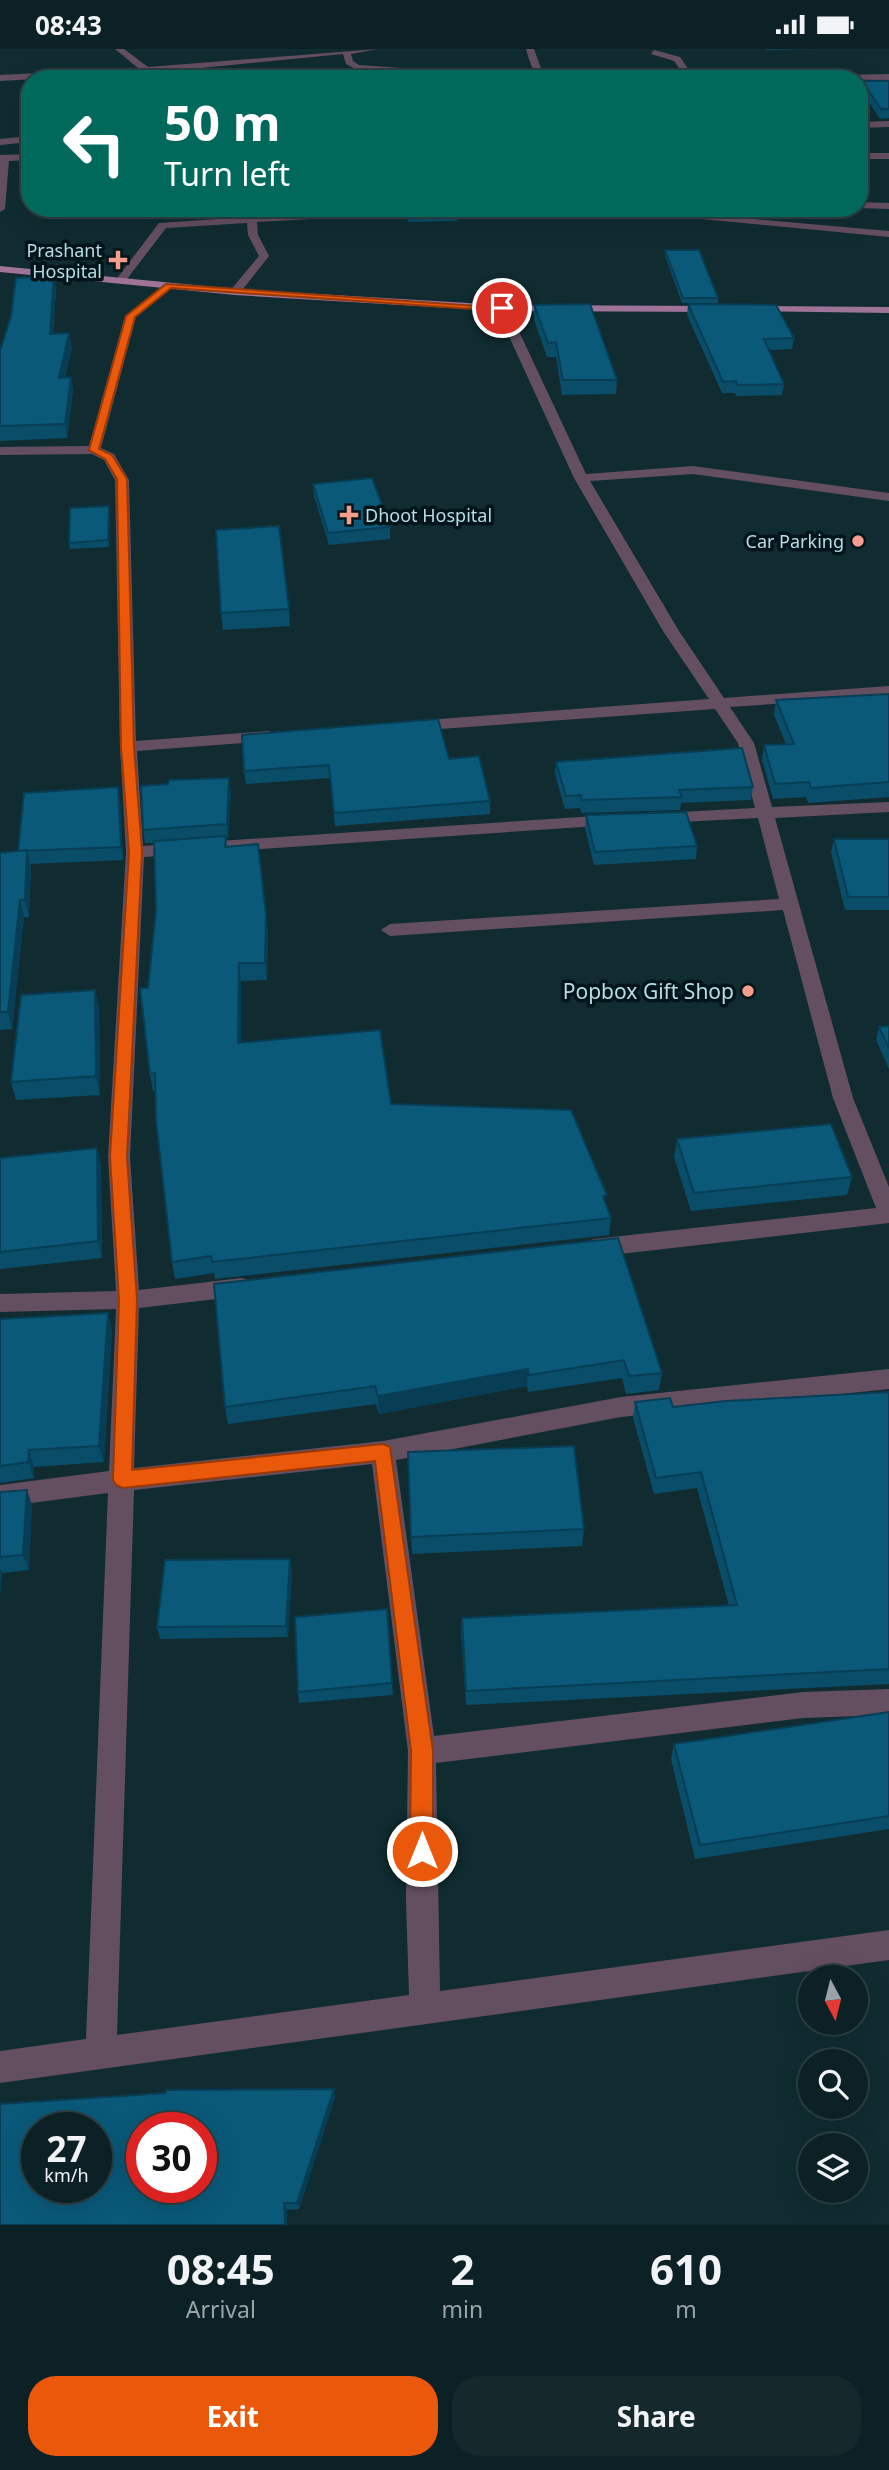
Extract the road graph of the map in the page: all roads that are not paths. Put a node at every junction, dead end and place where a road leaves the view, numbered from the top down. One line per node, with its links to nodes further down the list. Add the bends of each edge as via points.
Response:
1 (119, 49): 9 (street)
2 (374, 49): 5 (street)
3 (530, 49): 14 (street)
4 (654, 52): 15 (street, via 677,59)
5 (347, 53): 6 (street); 12 (street, via 349,62 357,67)
6 (275, 60): 8 (street); 11 (street)
7 (425, 60): 13 (street)
8 (210, 61): 9 (street); 10 (street)
9 (146, 70)
10 (206, 70)
11 (276, 70)
12 (386, 70)
13 (424, 70)
14 (537, 70)
15 (685, 70)
16 (21, 77): 19 (street)
17 (868, 77): 18 (street)
18 (889, 77)
19 (0, 78)
20 (889, 124): 21 (street)
21 (868, 125)
22 (21, 140): 23 (street)
23 (0, 142)
24 (868, 156): 25 (street)
25 (889, 156)
26 (21, 157): 27 (street)
27 (2, 158): 30 (street)
28 (868, 205): 29 (street)
29 (889, 206)
30 (0, 209)
31 (228, 217): 36 (street, via 163,225)
32 (252, 217): 38 (street, via 253,235 264,257)
33 (695, 217): 34 (street)
34 (889, 234)
35 (0, 269): 36 (main road)
36 (120, 281): 37 (main road)
37 (169, 286): 38 (main road); 43 (street, via 131,316)
38 (235, 292): 39 (main road)
39 (502, 308): 40 (main road); 45 (street)
40 (723, 309)
41 (737, 309): 42 (main road)
42 (889, 310)
43 (94, 450): 44 (street); 51 (street, via 109,457 122,479)
44 (0, 451)
45 (581, 478): 46 (street, via 693,470); 48 (street)
46 (889, 497)
47 (889, 691): 48 (street)
48 (720, 704): 49 (street); 53 (street, via 746,743)
49 (389, 728)
50 (293, 735): 51 (street)
51 (128, 747): 54 (street)
52 (889, 807): 53 (street)
53 (765, 815): 54 (street, via 567,821); 55 (street)
54 (135, 852): 60 (street, via 118,1157)
55 (789, 904): 56 (street); 57 (street, via 843,1098)
56 (390, 930)
57 (889, 1214): 58 (street)
58 (571, 1250)
59 (267, 1284): 60 (street)
60 (128, 1300): 61 (street); 64 (street)
61 (0, 1303)
62 (889, 1378): 63 (street, via 621,1406)
63 (383, 1452): 64 (street); 67 (street)
64 (123, 1480): 65 (street); 70 (street)
65 (0, 1496)
66 (889, 1702): 67 (street, via 803,1705)
67 (422, 1751): 69 (street)
68 (889, 1945): 69 (street)
69 (425, 2009): 70 (street)
70 (101, 2053): 71 (street)
71 (0, 2067)

